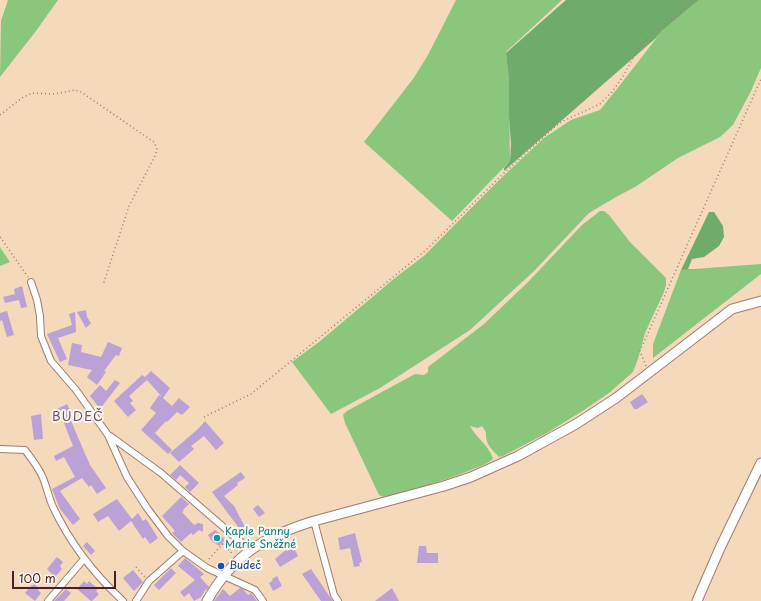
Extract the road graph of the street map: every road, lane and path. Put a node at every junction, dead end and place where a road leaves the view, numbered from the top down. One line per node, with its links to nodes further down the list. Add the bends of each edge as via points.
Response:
1 (694, 0): 9 (path, via 641,44 622,78 600,104 559,122 420,255 251,394)
2 (761, 79): 8 (path, via 640,351)
3 (0, 115): 6 (path, via 32,93 54,94 75,90 154,142 157,149 155,156 129,206)
4 (0, 237): 5 (path)
5 (31, 282): 10 (street, via 40,316 41,336 50,361 76,390)
6 (102, 285)
7 (761, 302): 8 (street, via 732,309)
8 (649, 373): 13 (street, via 595,412 497,466 444,486)
9 (204, 417)
10 (108, 435): 14 (street, via 127,477 147,508 168,536); 15 (street, via 161,473)
11 (0, 449): 17 (street, via 25,450 43,478 52,506)
12 (761, 463): 28 (street)
13 (314, 521): 15 (street, via 278,534); 27 (street, via 334,595)
14 (183, 550): 20 (street, via 207,568); 21 (street)
15 (250, 550): 20 (street)
16 (233, 554): 18 (path, via 222,544)
17 (84, 558): 22 (street); 23 (street)
18 (209, 559)
19 (136, 567): 21 (path)
20 (224, 575): 25 (street); 26 (street, via 256,590)
21 (148, 581): 24 (street)
22 (48, 601)
23 (123, 601)
24 (136, 601)
25 (207, 601)
26 (262, 601)
27 (338, 601)
28 (698, 601)

